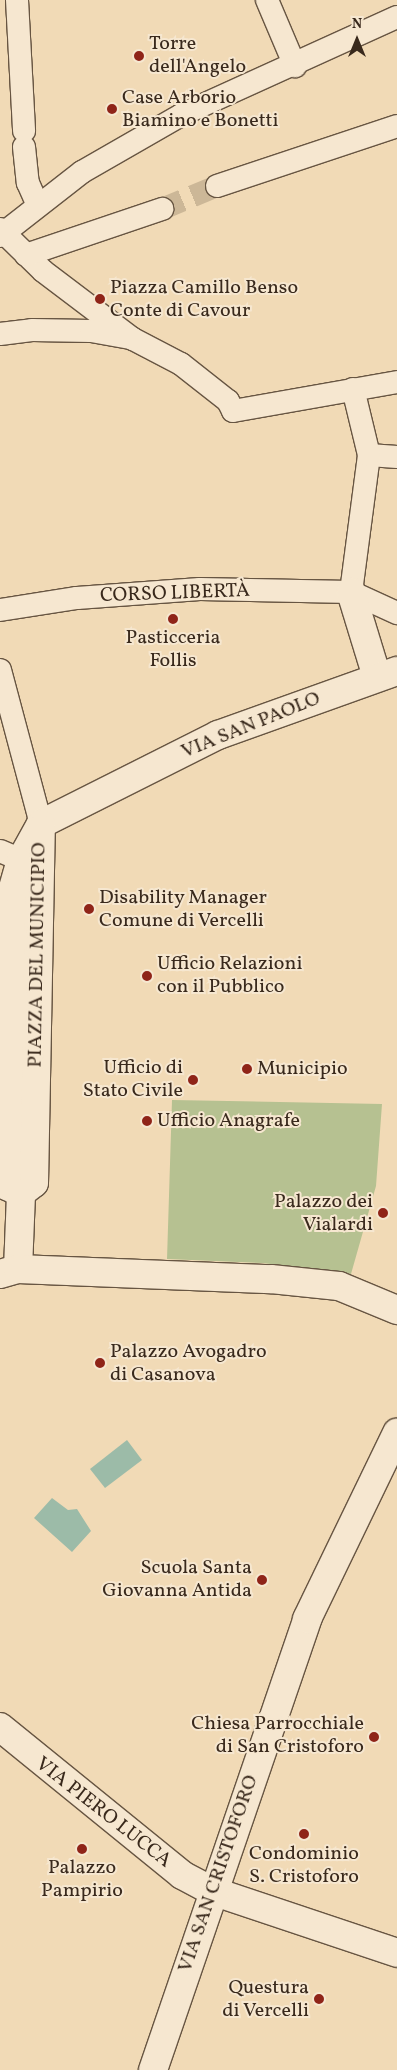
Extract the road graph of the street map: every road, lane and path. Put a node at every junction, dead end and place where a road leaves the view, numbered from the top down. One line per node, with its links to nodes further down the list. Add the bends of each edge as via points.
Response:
1 (17, 0): 7 (street, via 28,183)
2 (267, 0): 4 (street)
3 (397, 17): 4 (street)
4 (295, 66): 7 (street, via 181,115 82,172)
5 (397, 126): 6 (street)
6 (217, 186)
7 (38, 205): 9 (street)
8 (162, 210): 10 (street)
9 (1, 233): 10 (street)
10 (26, 255): 12 (street)
11 (0, 334): 12 (street, via 32,330 91,331)
12 (133, 339): 14 (street, via 181,364 228,401 233,411)
13 (397, 382): 14 (street)
14 (353, 389): 15 (street)
15 (369, 455): 16 (street); 17 (street)
16 (397, 457)
17 (351, 592): 18 (street, CORSO LIBERTÀ, via 200,589 77,598); 19 (street, CORSO LIBERTÀ); 21 (street)
18 (0, 610)
19 (397, 613)
20 (0, 670): 22 (street)
21 (387, 674): 22 (street, VIA SAN PAOLO, via 218,735)
22 (41, 824): 23 (street, PIAZZA DEL MUNICIPIO); 25 (street, PIAZZA DEL MUNICIPIO, via 34,1183)
23 (10, 856): 24 (street, PIAZZA DEL MUNICIPIO, via 13,888)
24 (6, 1059): 25 (street, PIAZZA DEL MUNICIPIO, via 7,1186)
25 (22, 1193): 26 (street, PIAZZA DEL MUNICIPIO)
26 (9, 1272): 27 (street, via 281,1280 339,1286)
27 (397, 1310)
28 (397, 1433): 30 (street, VIA SAN CRISTOFORO, via 307,1619)
29 (0, 1727): 30 (street, VIA PIERO LUCCA, via 108,1819 182,1875)
30 (212, 1891): 31 (street, VIA PIERO LUCCA); 32 (street, VIA SAN CRISTOFORO)
31 (397, 1953)
32 (153, 2070)

